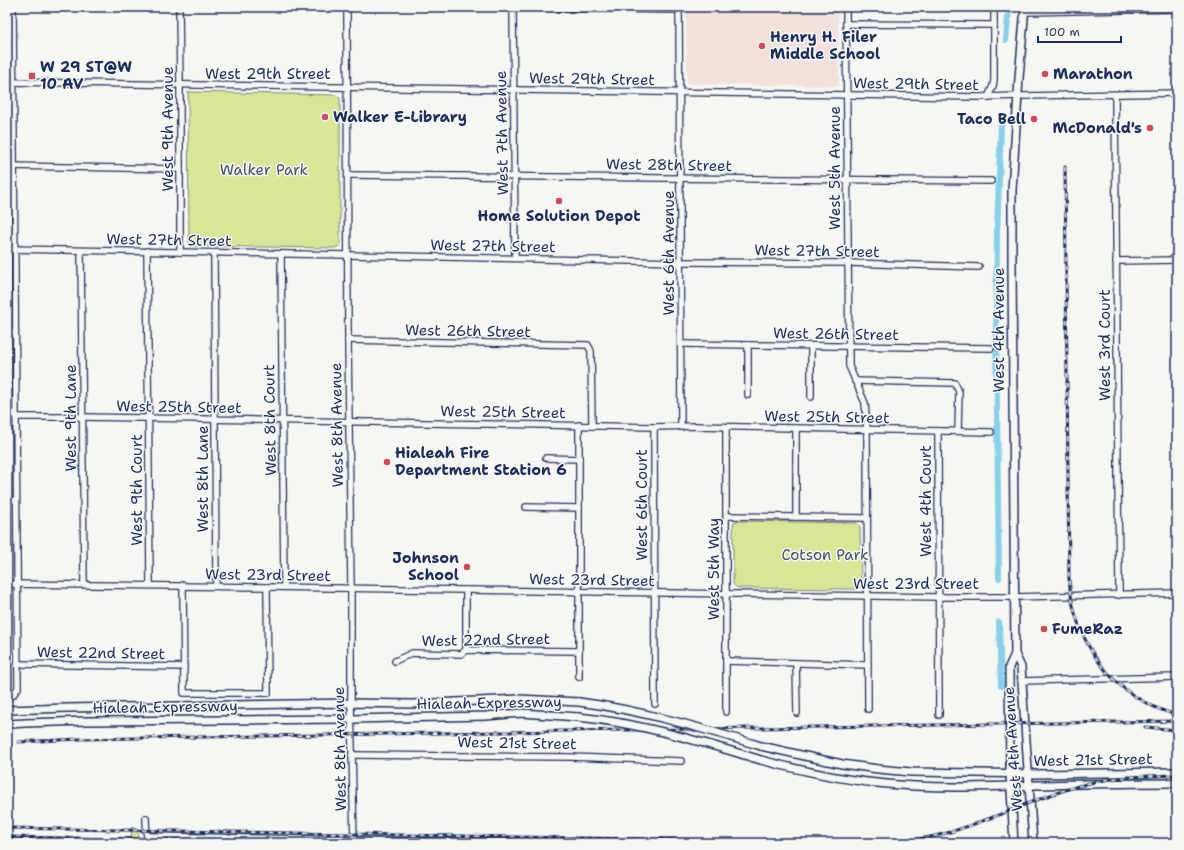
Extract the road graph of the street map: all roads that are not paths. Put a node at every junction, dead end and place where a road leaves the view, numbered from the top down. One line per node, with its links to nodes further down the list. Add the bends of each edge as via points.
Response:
1 (13, 7): 13 (street)
2 (179, 7): 14 (street, West 9th Avenue)
3 (347, 7): 15 (street, West 8th Avenue)
4 (497, 7): 5 (street)
5 (513, 7): 8 (street); 16 (street, West 7th Avenue)
6 (846, 7): 11 (street, West 5th Avenue)
7 (994, 7): 12 (street)
8 (679, 9): 17 (street, West 6th Avenue)
9 (1177, 9): 10 (street)
10 (1024, 10): 22 (main road, West 4th Avenue)
11 (846, 24): 12 (street); 19 (street, West 5th Avenue)
12 (994, 25): 21 (street, via 994,84)
13 (10, 82): 14 (street, West 29th Street); 24 (street)
14 (180, 85): 15 (street, West 29th Street); 25 (street, West 9th Avenue)
15 (348, 87): 16 (street, West 29th Street); 26 (street, West 8th Avenue)
16 (513, 90): 17 (street, West 29th Street); 27 (street, West 7th Avenue)
17 (680, 93): 19 (street, West 29th Street); 28 (street, West 6th Avenue)
18 (1177, 94): 20 (street, West 29th Street)
19 (847, 95): 21 (street, West 29th Street); 29 (street, West 5th Avenue)
20 (1115, 95): 22 (street, West 29th Street); 41 (street, West 3rd Court)
21 (988, 97): 22 (street, West 29th Street)
22 (1017, 97): 98 (main road, West 4th Avenue, via 1012,190)
23 (7, 166): 24 (street)
24 (14, 166): 25 (street); 32 (street)
25 (180, 169): 35 (street, West 9th Avenue)
26 (348, 175): 27 (street, West 28th Street); 38 (street, West 8th Avenue)
27 (515, 176): 28 (street, West 28th Street); 39 (street, West 7th Avenue)
28 (681, 177): 29 (street, West 28th Street); 42 (street, West 6th Avenue)
29 (847, 180): 30 (street, West 28th Street); 43 (street, West 5th Avenue)
30 (991, 181)
31 (7, 249): 32 (street, West 27th Street)
32 (14, 250): 33 (street, West 27th Street); 46 (street)
33 (81, 251): 34 (street, West 27th Street); 57 (street, West 9th Lane)
34 (147, 251): 35 (street, West 27th Street); 58 (street, West 9th Court)
35 (180, 252): 36 (street, West 27th Street)
36 (214, 253): 37 (street, West 27th Street); 59 (street, West 8th Lane)
37 (281, 254): 38 (street, West 27th Street); 60 (street, West 8th Court)
38 (348, 255): 39 (street, West 27th Street); 47 (street, West 8th Avenue)
39 (515, 258): 42 (street, West 27th Street)
40 (1177, 260): 41 (street)
41 (1116, 261): 95 (street, West 3rd Court)
42 (680, 262): 43 (street, West 27th Street); 48 (street, West 6th Avenue)
43 (848, 263): 44 (street, West 27th Street); 51 (street, West 5th Avenue)
44 (979, 266)
45 (7, 332): 46 (street)
46 (15, 332): 56 (street)
47 (348, 340): 61 (street, West 8th Avenue); 63 (street, West 26th Street, via 588,345 591,351)
48 (681, 344): 49 (street, West 26th Street); 65 (street, West 6th Avenue)
49 (748, 345): 50 (street, West 26th Street); 54 (street)
50 (811, 346): 51 (street, West 26th Street); 55 (street)
51 (849, 346): 52 (street, West 26th Street); 53 (street, West 5th Avenue, via 850,366)
52 (990, 348)
53 (855, 381): 68 (street, West 5th Avenue, via 865,403); 70 (street, via 955,383 959,392)
54 (748, 395)
55 (811, 397)
56 (15, 417): 57 (street, West 25th Street); 75 (street)
57 (83, 417): 58 (street, West 25th Street); 83 (street, West 9th Lane)
58 (149, 419): 59 (street, West 25th Street); 84 (street, West 9th Court)
59 (215, 420): 60 (street, West 25th Street); 86 (street, West 8th Lane)
60 (282, 420): 61 (street, West 25th Street); 88 (street, West 8th Court)
61 (349, 422): 62 (street, West 25th Street); 89 (street, West 8th Avenue)
62 (579, 425): 63 (street, West 25th Street); 73 (street)
63 (592, 426): 64 (street, West 25th Street)
64 (654, 427): 65 (street, West 25th Street); 93 (street, West 6th Court)
65 (681, 427): 66 (street, West 25th Street)
66 (726, 427): 67 (street, West 25th Street); 78 (street, West 5th Way)
67 (796, 428): 68 (street, West 25th Street); 79 (street)
68 (867, 430): 69 (street, West 25th Street); 80 (street, West 5th Avenue)
69 (938, 431): 70 (street, West 25th Street); 97 (street, West 4th Court)
70 (958, 431): 71 (street, West 25th Street)
71 (991, 432)
72 (546, 458): 73 (street)
73 (579, 459): 77 (street)
74 (7, 500): 75 (street)
75 (16, 500): 82 (street)
76 (526, 507): 77 (street)
77 (579, 508): 91 (street)
78 (726, 516): 79 (street); 94 (street, West 5th Way)
79 (796, 517): 80 (street)
80 (867, 518): 96 (street, West 5th Avenue)
81 (7, 584): 82 (street, West 23rd Street)
82 (17, 584): 83 (street, West 23rd Street); 105 (street)
83 (84, 584): 84 (street, West 23rd Street)
84 (150, 585): 85 (street, West 23rd Street)
85 (183, 585): 86 (street, West 23rd Street); 107 (street)
86 (216, 586): 87 (street, West 23rd Street)
87 (267, 586): 88 (street, West 23rd Street); 107 (street, via 268,693 184,693)
88 (284, 587): 89 (street, West 23rd Street)
89 (351, 588): 90 (street, West 23rd Street); 112 (street, West 8th Avenue)
90 (466, 590): 91 (street, West 23rd Street); 99 (street)
91 (579, 592): 93 (street, West 23rd Street); 100 (street)
92 (1177, 593): 95 (street, West 23rd Street)
93 (654, 594): 94 (street, West 23rd Street); 113 (street, West 6th Court)
94 (727, 594): 96 (street, West 23rd Street); 103 (street, West 5th Way)
95 (1119, 595): 98 (street, West 23rd Street)
96 (868, 596): 97 (street, West 23rd Street); 106 (street, West 5th Avenue)
97 (938, 597): 98 (street, West 23rd Street); 118 (street, West 4th Court)
98 (1014, 597): 101 (main road, West 4th Avenue)
99 (466, 650): 100 (street, West 22nd Street); 102 (street, West 22nd Street, via 461,654 412,653)
100 (579, 651): 108 (street)
101 (1015, 654): 110 (main road, West 4th Avenue, via 1021,667); 124 (main road, West 4th Avenue, via 1009,667)
102 (395, 661)
103 (726, 661): 104 (street); 116 (street, West 5th Way)
104 (796, 663): 106 (street); 117 (street)
105 (18, 664): 107 (street, West 22nd Street); 111 (street, via 18,688)
106 (868, 664): 114 (street, West 5th Avenue)
107 (184, 667)
108 (579, 677)
109 (1177, 677): 110 (street)
110 (1021, 681): 125 (main road, West 4th Avenue)
111 (7, 698)
112 (351, 703): 115 (main road, Hialeah Expressway); 119 (street, West 8th Avenue); 124 (main road, Hialeah Expressway, bridge, via 412,704 519,699 579,702 670,720 805,756 878,769)
113 (655, 704)
114 (868, 709)
115 (7, 710)
116 (726, 712)
117 (797, 713)
118 (939, 715)
119 (351, 719): 120 (main road, Hialeah Expressway); 121 (street, West 8th Avenue); 128 (main road, Hialeah Expressway, bridge, via 522,713 578,716 627,723 761,760 878,783 944,788)
120 (7, 724)
121 (352, 755): 122 (street, West 21st Street); 131 (street, West 8th Avenue)
122 (681, 761)
123 (1177, 772): 125 (main road, West 21st Street)
124 (1010, 774): 125 (main road, West 21st Street); 128 (main road, West 4th Avenue)
125 (1028, 774): 127 (main road, West 4th Avenue)
126 (1177, 783): 127 (main road, West 21st Street)
127 (1029, 785): 128 (main road, West 21st Street); 135 (main road, West 4th Avenue)
128 (1010, 786): 134 (main road, West 4th Avenue)
129 (146, 818): 130 (street)
130 (146, 836): 131 (street); 132 (street)
131 (354, 842): 133 (street)
132 (147, 843)
133 (516, 843)
134 (1014, 843)
135 (1033, 843)

